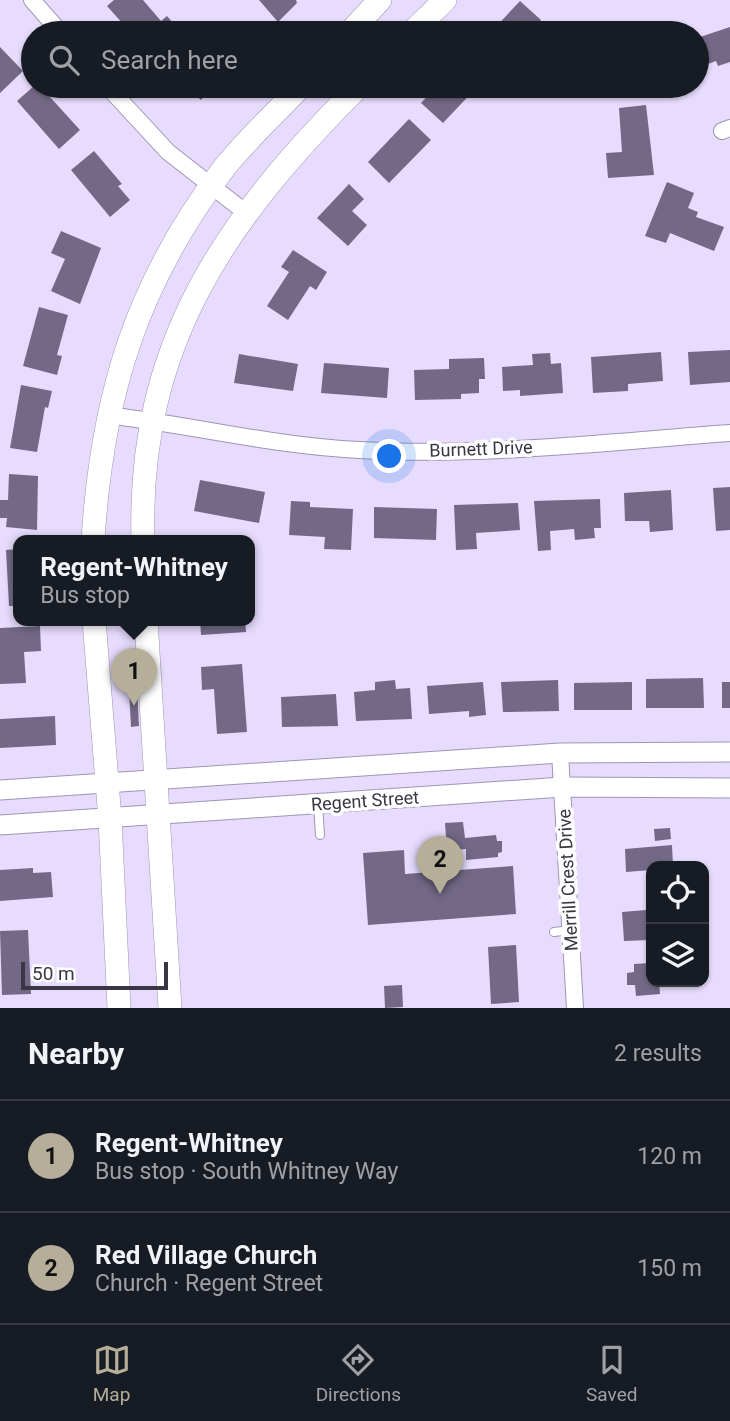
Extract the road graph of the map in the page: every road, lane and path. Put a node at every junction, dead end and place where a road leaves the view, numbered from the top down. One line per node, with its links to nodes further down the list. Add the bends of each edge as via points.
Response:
1 (32, 0): 4 (street)
2 (380, 0): 5 (main road)
3 (444, 0): 6 (main road)
4 (50, 21)
5 (360, 21)
6 (423, 21)
7 (118, 98): 10 (street, via 168,152)
8 (290, 98): 10 (main road, via 224,168)
9 (348, 98): 11 (main road)
10 (212, 189): 11 (street); 12 (main road, via 178,235 133,326)
11 (245, 212): 13 (main road, via 188,305)
12 (107, 415): 13 (street, Burnett Drive); 15 (main road)
13 (150, 420): 14 (street, Burnett Drive, via 298,444 412,452 521,449); 16 (main road, via 141,490)
14 (730, 433)
15 (93, 535)
16 (143, 535)
17 (94, 626): 22 (main road)
18 (146, 626): 21 (main road)
19 (730, 752): 20 (street, Regent Street)
20 (560, 753): 21 (street, Regent Street); 23 (street, Merrill Crest Drive)
21 (156, 781): 22 (street, Regent Street); 27 (main road)
22 (107, 784): 25 (street, Regent Street); 28 (main road)
23 (563, 787): 24 (street, Regent Street); 26 (street, Regent Street); 31 (street, Merrill Crest Drive)
24 (730, 788)
25 (0, 790)
26 (318, 804): 27 (street, Regent Street); 30 (lane)
27 (159, 816): 28 (street, Regent Street); 34 (main road)
28 (110, 819): 29 (street, Regent Street); 33 (main road)
29 (0, 825)
30 (320, 835)
31 (571, 930): 32 (lane); 35 (street, Merrill Crest Drive)
32 (554, 932)
33 (119, 1008)
34 (170, 1008)
35 (575, 1008)

